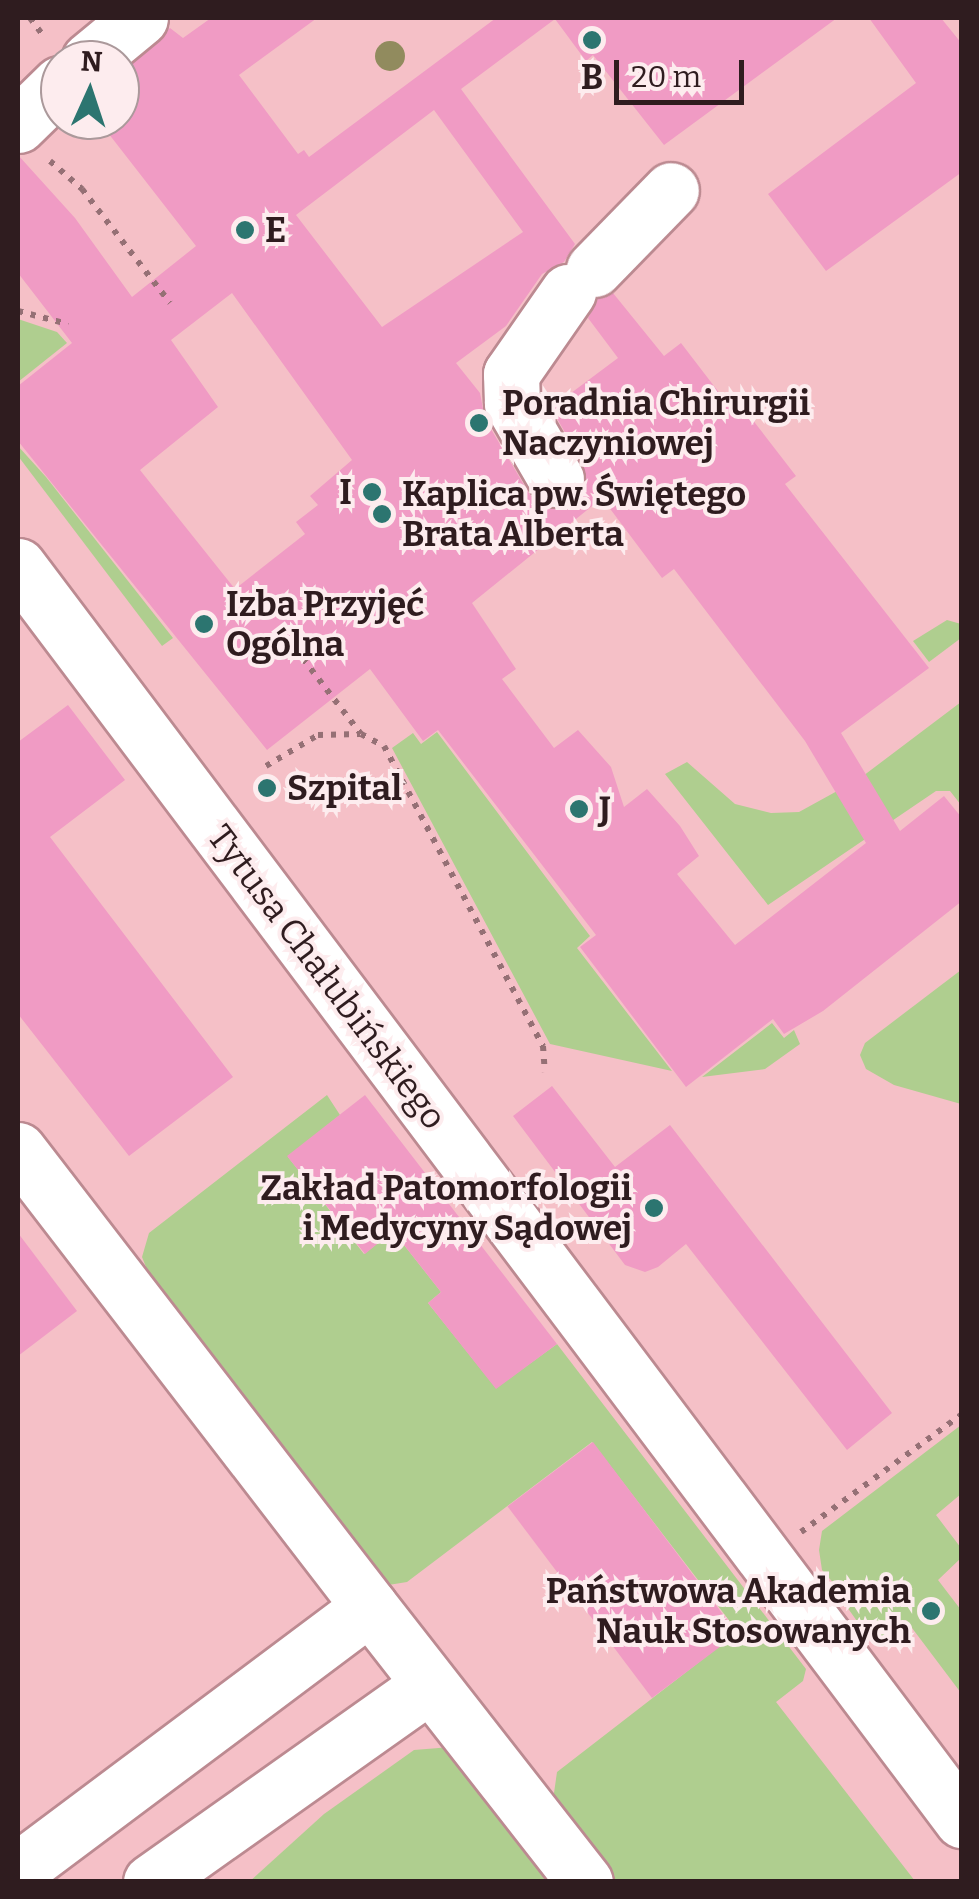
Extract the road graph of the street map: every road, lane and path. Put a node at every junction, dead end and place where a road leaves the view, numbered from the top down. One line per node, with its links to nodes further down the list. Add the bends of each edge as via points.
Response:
1 (140, 18): 2 (street)
2 (113, 40)
3 (27, 135): 5 (path, via 82,189)
4 (670, 190): 8 (street, via 581,281 511,374 512,403)
5 (170, 303)
6 (18, 311): 7 (path)
7 (68, 324)
8 (556, 478)
9 (18, 566): 19 (street, Tytusa Chałubińskiego)
10 (287, 638): 11 (path)
11 (362, 734): 12 (path, via 318,735); 13 (path, via 384,746 544,1046)
12 (266, 766)
13 (545, 1072)
14 (18, 1150): 17 (street)
15 (962, 1414): 16 (path)
16 (789, 1540)
17 (370, 1607): 18 (street); 20 (street)
18 (429, 1685): 21 (street); 22 (street)
19 (962, 1820)
20 (19, 1876)
21 (150, 1882)
22 (585, 1882)

